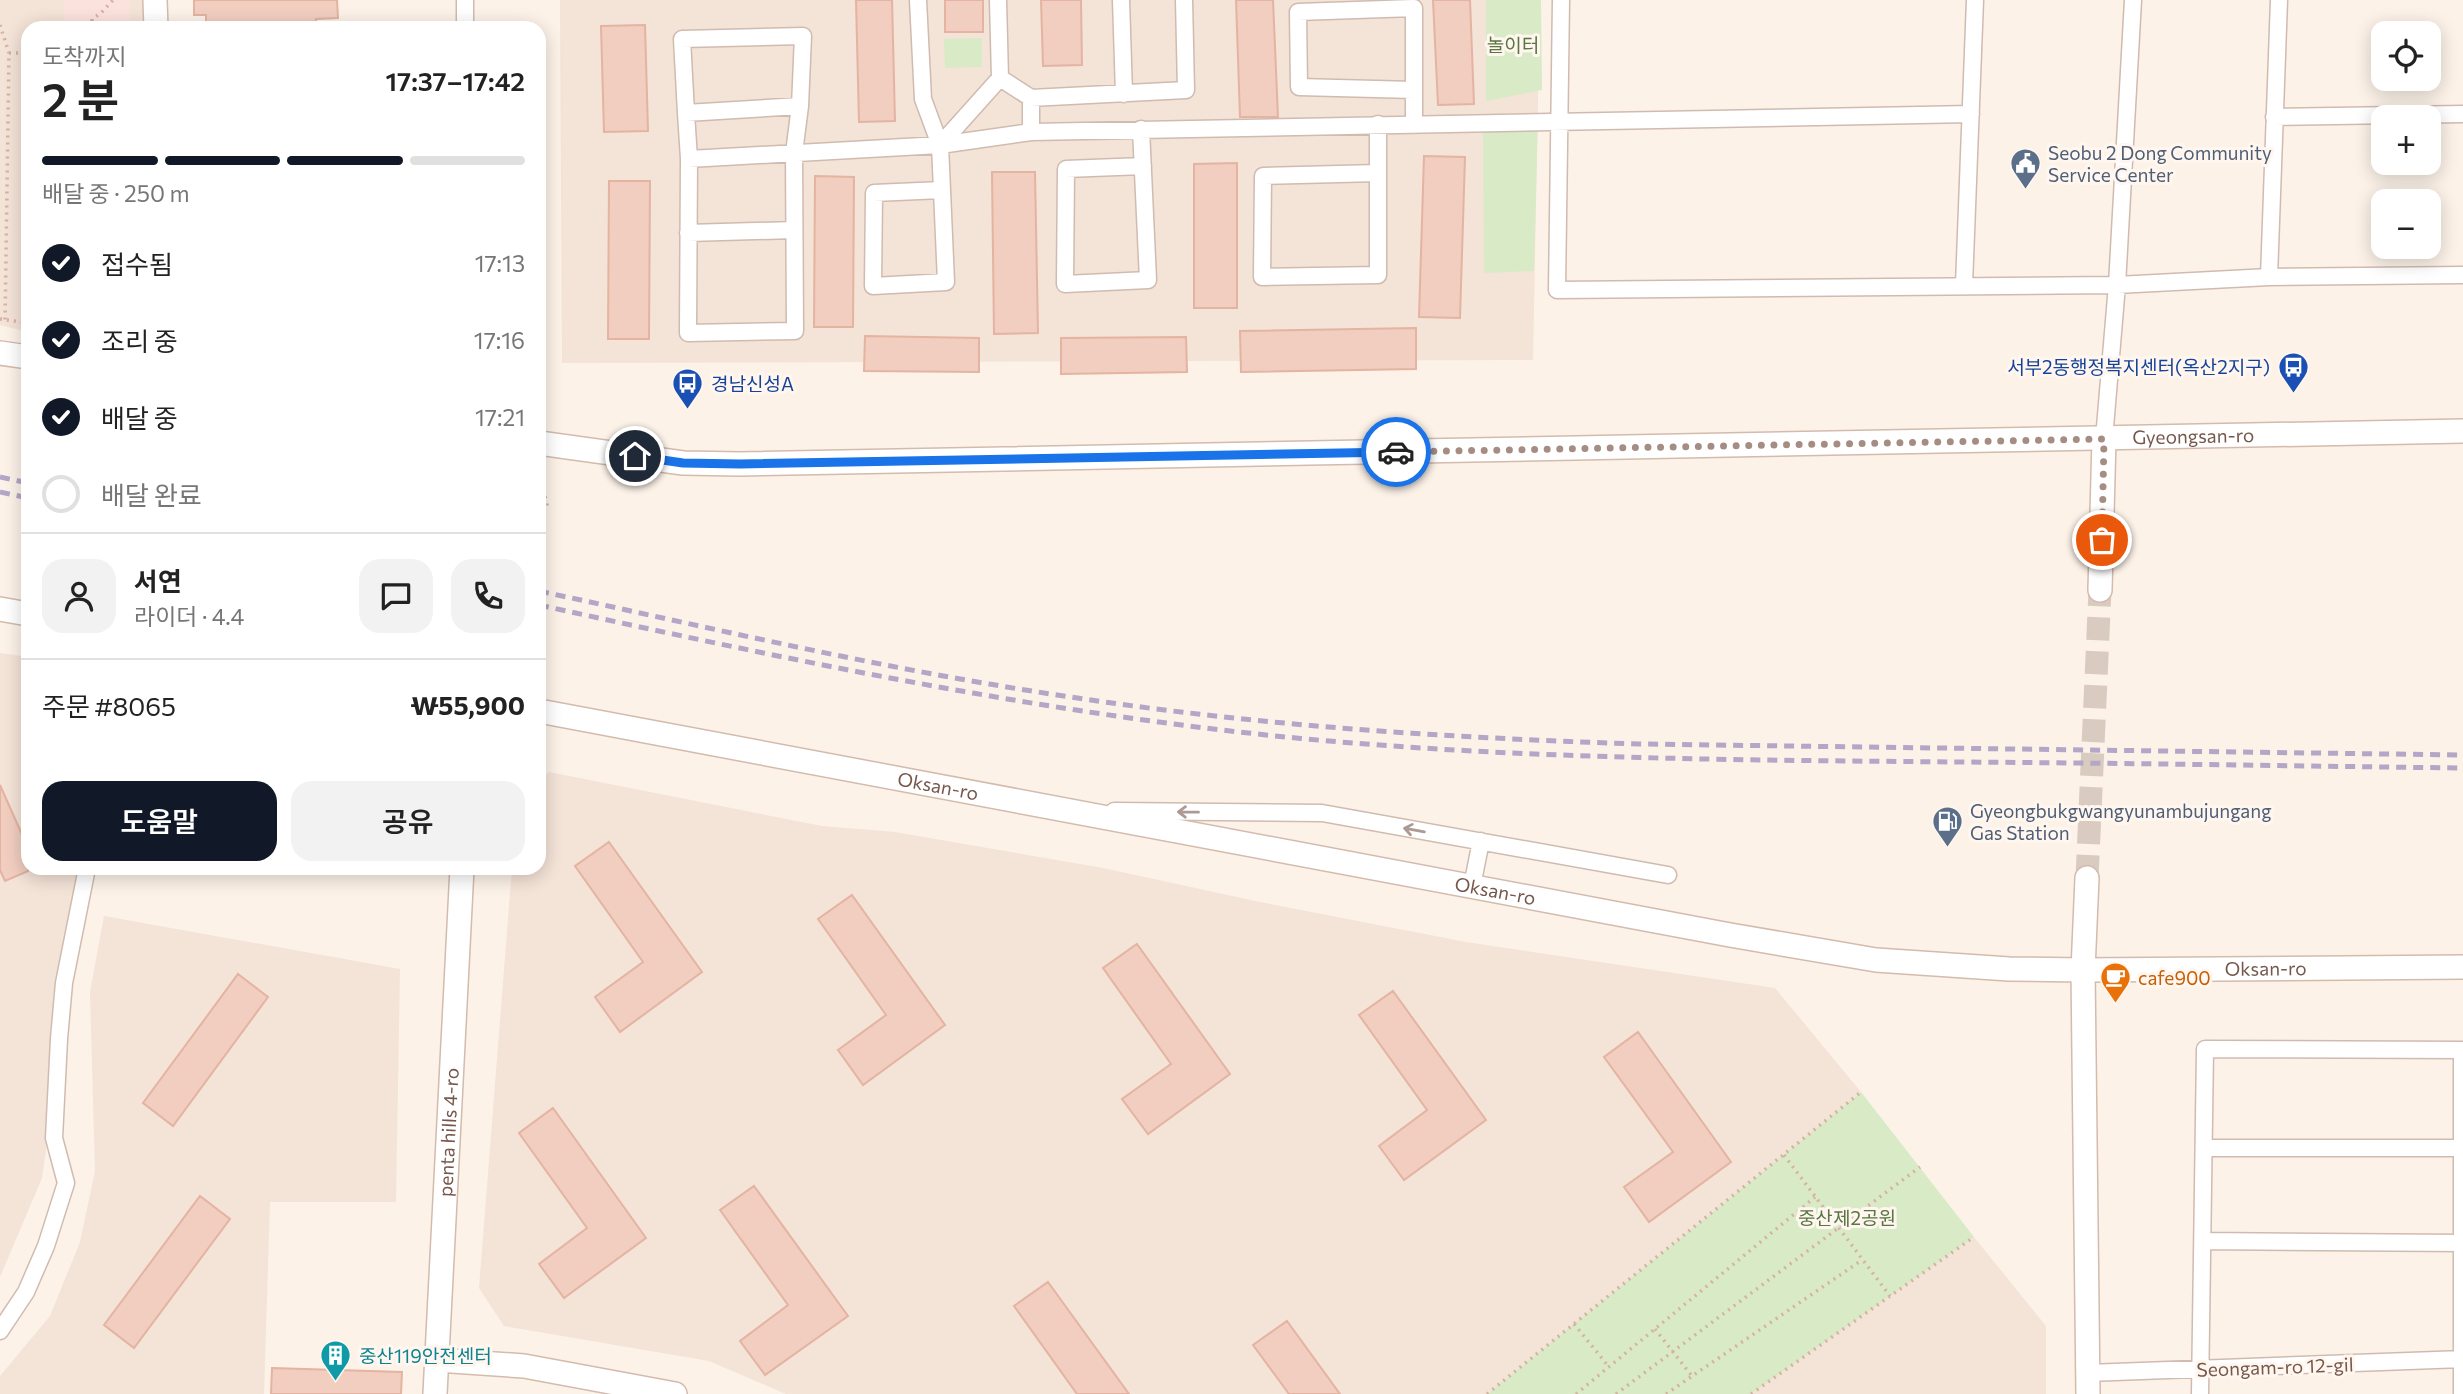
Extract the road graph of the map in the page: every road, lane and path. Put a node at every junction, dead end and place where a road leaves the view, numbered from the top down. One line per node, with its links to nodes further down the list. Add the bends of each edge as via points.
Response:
1 (113, 0): 12 (path)
2 (156, 0): 13 (street)
3 (466, 0): 14 (street)
4 (918, 0): 32 (street, via 923,99)
5 (998, 0): 18 (street)
6 (1121, 0): 20 (street)
7 (1184, 0): 20 (street, via 1186,90)
8 (1561, 0): 27 (street)
9 (1975, 0): 24 (street)
10 (2133, 0): 45 (street)
11 (2279, 0): 26 (street)
12 (92, 21)
13 (156, 21)
14 (465, 21)
15 (0, 25): 16 (path)
16 (9, 53): 17 (path); 41 (path)
17 (21, 53)
18 (1000, 79): 21 (street); 32 (street)
19 (1414, 90): 19 (street, via 1414,8 1298,12 1299,87); 28 (street)
20 (1124, 94): 21 (street)
21 (1031, 99): 31 (street)
22 (800, 106): 23 (street); 23 (street, via 803,36 682,39); 33 (street)
23 (686, 113): 34 (street)
24 (1972, 114): 27 (street); 44 (street)
25 (2463, 114): 26 (street)
26 (2274, 117): 43 (street)
27 (1560, 120): 28 (street); 44 (street, via 1557,290)
28 (1414, 123): 29 (street)
29 (1378, 124): 30 (street); 36 (street)
30 (1141, 130): 31 (street); 35 (street)
31 (1031, 132): 32 (street)
32 (940, 145): 33 (street); 37 (street)
33 (794, 153): 34 (street); 38 (street)
34 (689, 159): 39 (street)
35 (1143, 166): 35 (street, via 1148,280 1065,284 1066,169)
36 (1378, 173): 36 (street, via 1378,275 1262,277 1263,176)
37 (942, 190): 37 (street, via 946,282 873,286 874,193)
38 (794, 230): 39 (street); 39 (street, via 795,331 688,333)
39 (688, 233)
40 (0, 274): 41 (path)
41 (6, 274): 46 (path)
42 (2463, 275): 43 (street)
43 (2269, 277): 45 (street)
44 (1964, 285): 45 (street)
45 (2117, 285): 51 (street)
46 (3, 319): 47 (path)
47 (21, 322)
48 (0, 352): 49 (street)
49 (21, 356)
50 (2463, 431): 51 (street, Gyeongsan-ro)
51 (2104, 439): 52 (street, Gyeongsan-ro, via 740,464 683,463); 53 (street)
52 (546, 444)
53 (2100, 590)
54 (0, 609): 55 (street)
55 (21, 613)
56 (546, 712): 57 (street, Oksan-ro)
57 (1076, 811): 58 (street, one-way to 57, via 1322,813); 63 (street, Oksan-ro)
58 (1481, 841): 61 (street); 63 (street)
59 (86, 875): 81 (street, via 64,984 59,1039 54,1138 66,1183 26,1292)
60 (462, 875): 83 (street, penta hills 4-ro)
61 (1668, 875)
62 (2087, 878): 65 (street)
63 (1472, 886): 65 (street, Oksan-ro, via 1876,960)
64 (2463, 967): 65 (street, Oksan-ro)
65 (2082, 970): 87 (street)
66 (2462, 1050): 68 (street, via 2205,1049); 69 (street)
67 (1861, 1092): 70 (path)
68 (2204, 1148): 69 (street); 75 (street)
69 (2462, 1148): 76 (street)
70 (1784, 1155): 72 (path); 79 (path)
71 (1920, 1167): 73 (path)
72 (1815, 1197): 73 (path); 80 (path)
73 (1838, 1227): 77 (path); 92 (path)
74 (1975, 1237): 78 (path)
75 (2203, 1241): 76 (street); 85 (street)
76 (2462, 1243): 82 (street)
77 (1862, 1260): 78 (path); 86 (path)
78 (1890, 1296): 94 (path)
79 (1574, 1324): 84 (path); 90 (path)
80 (1656, 1329): 84 (path); 86 (path)
81 (0, 1331)
82 (2463, 1359): 85 (street, Seongam-ro 12-gil); 96 (street)
83 (437, 1360): 88 (street, penta hills 4-ro); 89 (street, via 524,1366)
84 (1609, 1367): 91 (path)
85 (2200, 1370): 87 (street, Seongam-ro 12-gil); 95 (street)
86 (1692, 1376): 93 (path)
87 (2088, 1384)
88 (435, 1394)
89 (675, 1394)
90 (1487, 1394)
91 (1576, 1394)
92 (1616, 1394)
93 (1666, 1394)
94 (1751, 1394)
95 (2200, 1394)
96 (2462, 1394)

